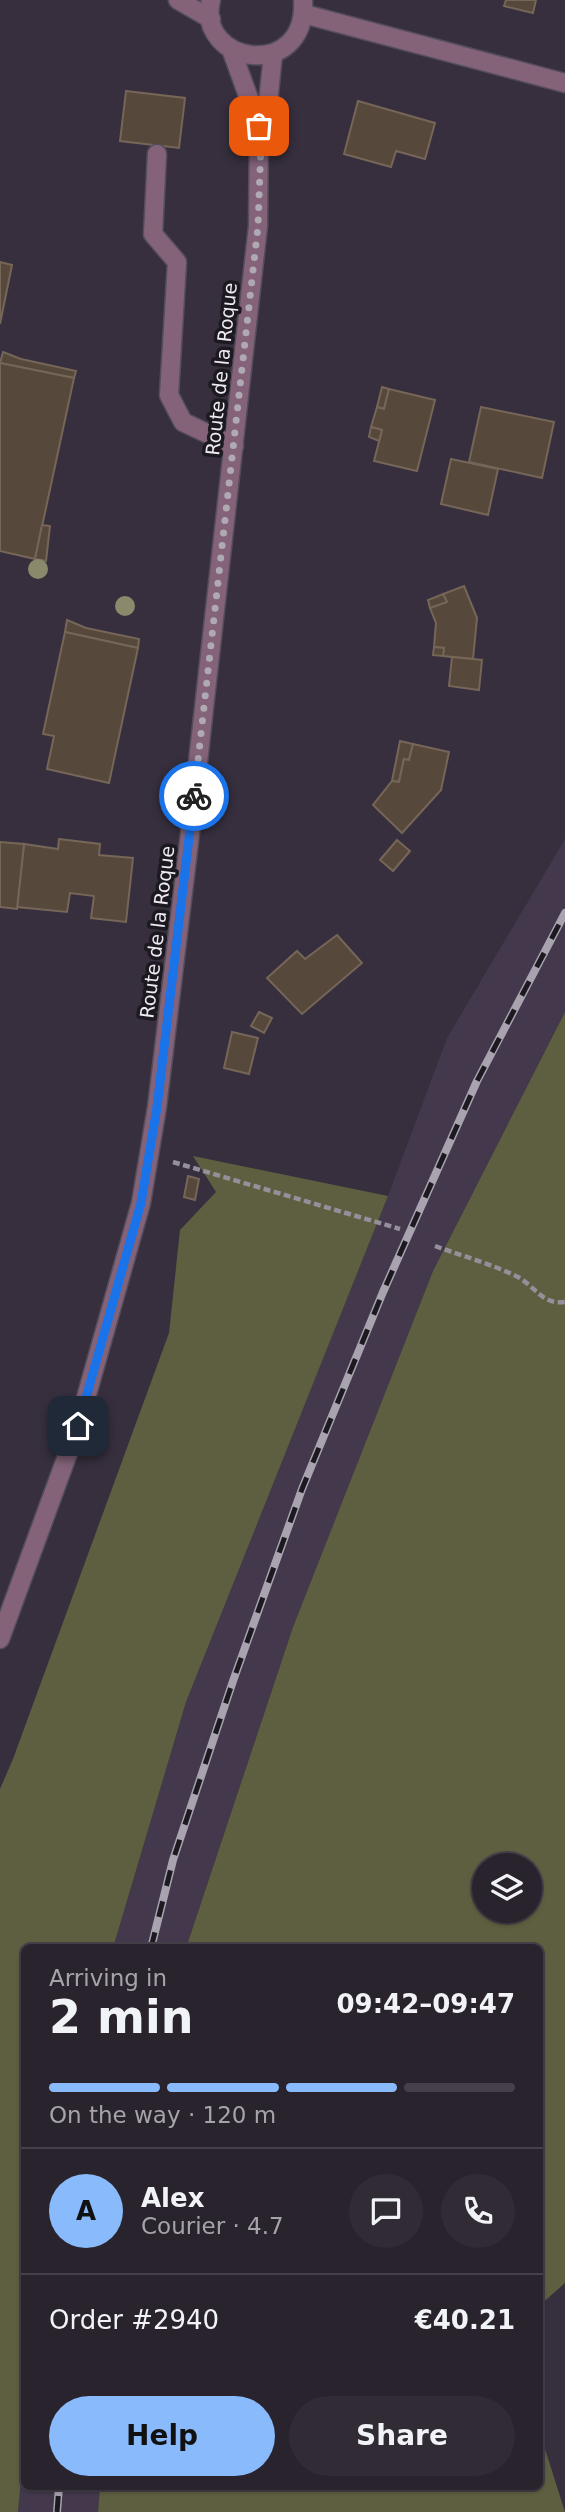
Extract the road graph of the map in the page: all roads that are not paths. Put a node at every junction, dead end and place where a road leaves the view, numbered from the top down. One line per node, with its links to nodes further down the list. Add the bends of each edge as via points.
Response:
1 (178, 0): 4 (street)
2 (211, 0): 4 (street)
3 (303, 7): 6 (street, via 301,27 294,38); 7 (street)
4 (211, 19): 5 (street, Route de la Roque)
5 (231, 49): 6 (street, via 259,57); 8 (street, Route de la Roque)
6 (273, 54): 8 (street, Route de la Roque, via 268,103)
7 (565, 83)
8 (259, 126): 10 (street, Route de la Roque, via 258,226)
9 (157, 154): 10 (street, via 153,234 177,262 169,395 183,422)
10 (234, 446): 11 (street, Route de la Roque, via 157,1107 141,1203 78,1426)
11 (0, 1639)

